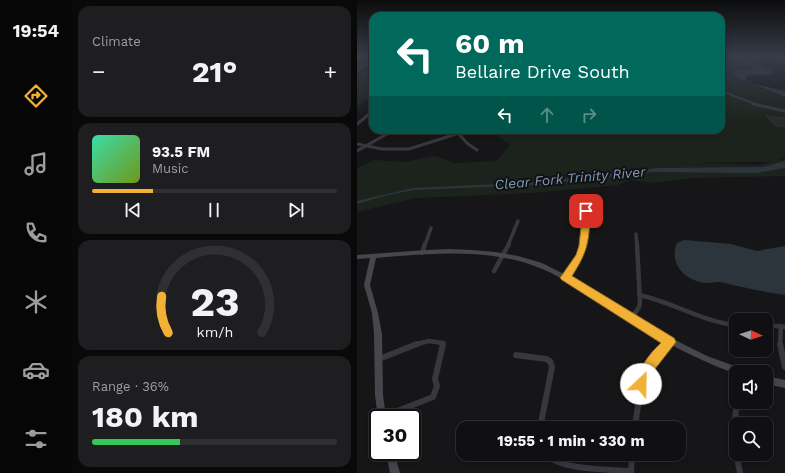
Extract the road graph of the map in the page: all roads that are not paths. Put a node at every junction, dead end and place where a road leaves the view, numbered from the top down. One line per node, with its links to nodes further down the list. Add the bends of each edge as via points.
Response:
1 (725, 94): 2 (street, via 753,104)
2 (785, 111)
3 (369, 114): 4 (street)
4 (357, 124)
5 (387, 134): 8 (street)
6 (458, 134): 8 (street, via 409,149); 9 (street)
7 (357, 144): 8 (street)
8 (366, 146): 10 (street)
9 (477, 150)
10 (357, 151)
11 (586, 211): 20 (street, via 580,256)
12 (518, 221): 16 (street)
13 (431, 228): 15 (street)
14 (636, 234): 21 (street)
15 (422, 253): 16 (street, via 484,252); 17 (street)
16 (504, 255): 19 (street); 20 (street, via 540,265)
17 (373, 256): 18 (street); 29 (street, via 367,285 375,313)
18 (357, 258)
19 (493, 271)
20 (565, 278): 22 (street)
21 (639, 295): 22 (street, via 639,307); 23 (street, via 662,300 721,324)
22 (631, 319): 27 (street)
23 (729, 325)
24 (773, 326): 25 (street)
25 (783, 327): 26 (street); 30 (street, via 780,348)
26 (785, 335)
27 (670, 342): 31 (street); 38 (street, via 645,371)
28 (516, 355): 37 (street, via 550,361 552,367)
29 (379, 359): 34 (street); 35 (street, via 420,343 443,343 433,397)
30 (785, 367)
31 (729, 368)
32 (773, 381): 33 (street)
33 (785, 384)
34 (381, 409)
35 (402, 409)
36 (736, 409): 44 (street, via 733,436)
37 (541, 421)
38 (636, 421)
39 (392, 461): 43 (street)
40 (554, 461): 42 (street)
41 (632, 461): 42 (street)
42 (631, 472)
43 (395, 473)
44 (740, 473)

